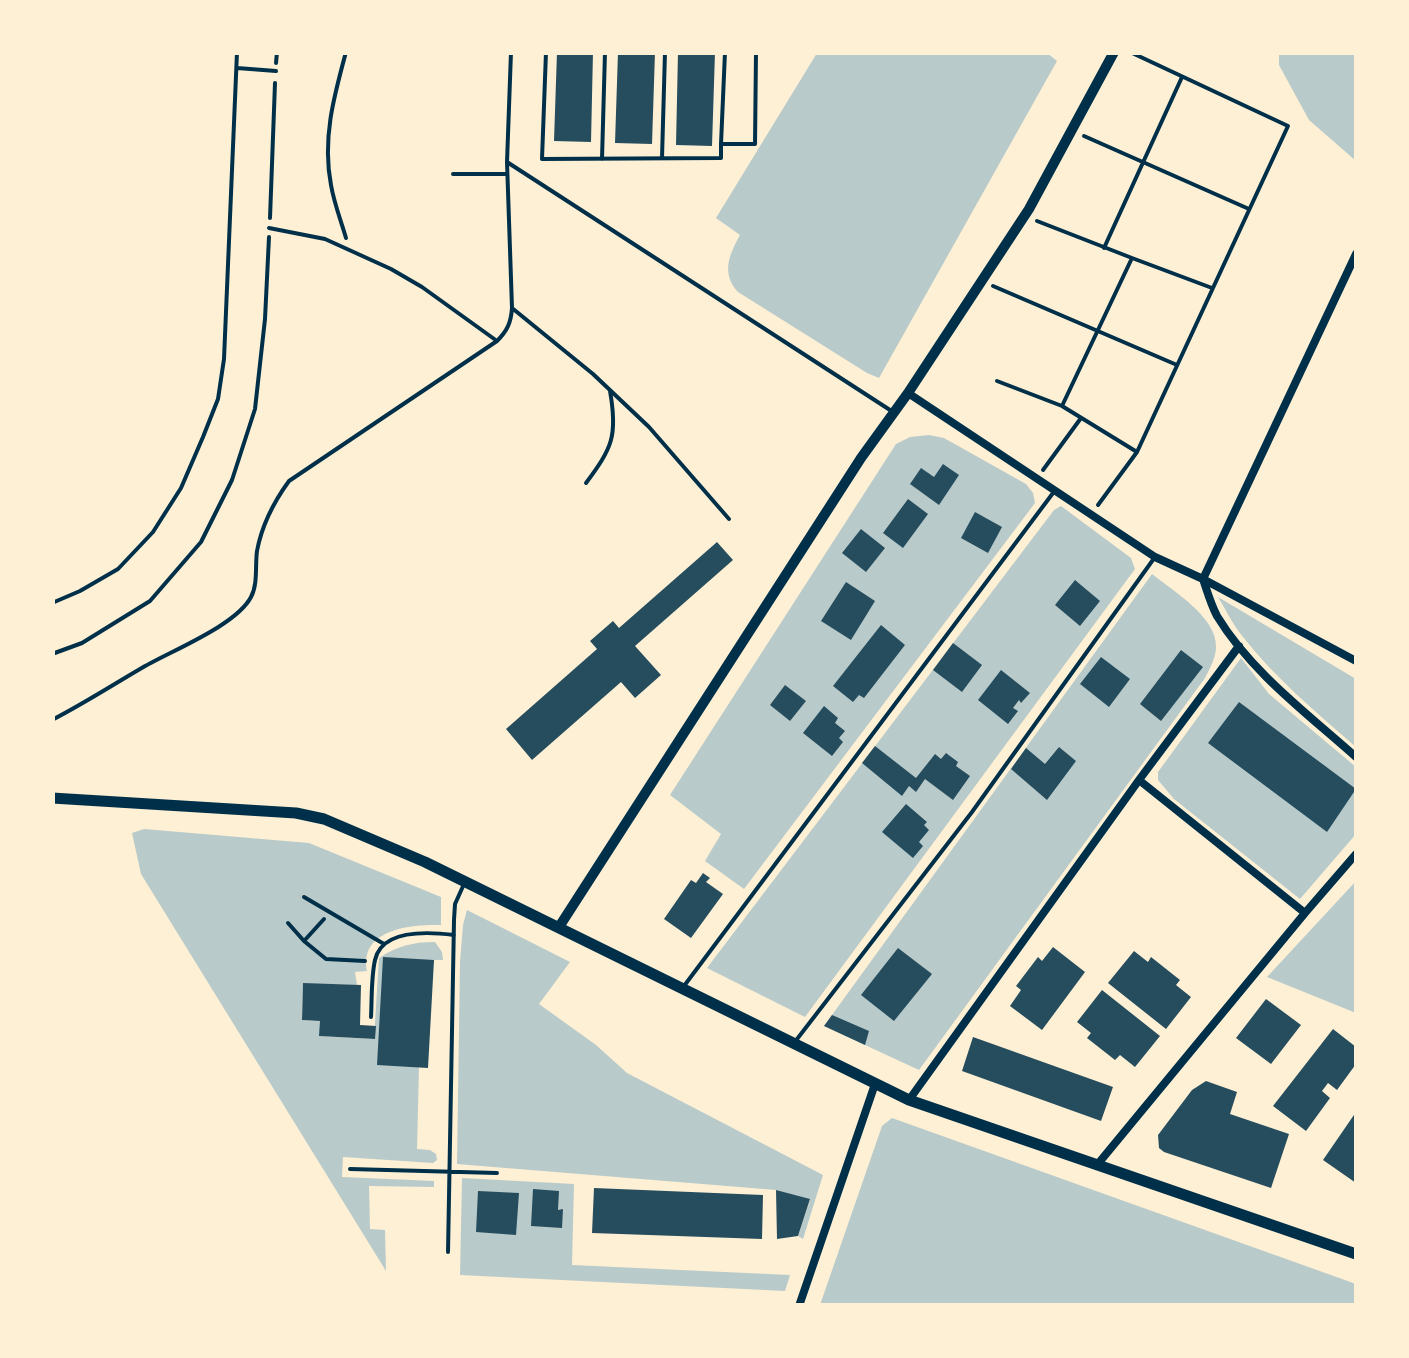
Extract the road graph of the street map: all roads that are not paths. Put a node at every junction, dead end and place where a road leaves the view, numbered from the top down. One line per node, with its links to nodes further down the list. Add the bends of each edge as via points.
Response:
1 (237, 52): 9 (lane)
2 (511, 52): 14 (lane)
3 (546, 52): 13 (lane, via 542,159)
4 (605, 52): 13 (lane)
5 (665, 52): 12 (lane)
6 (725, 52): 11 (lane)
7 (756, 52): 11 (lane, via 755,144)
8 (1114, 52): 22 (street, via 1024,216)
9 (237, 68): 10 (lane); 29 (lane, via 218,399 181,488 154,532 118,569)
10 (276, 71)
11 (720, 144): 12 (lane, via 721,158)
12 (662, 158): 13 (lane)
13 (602, 159)
14 (506, 162): 16 (lane); 23 (lane)
15 (453, 174): 16 (lane)
16 (507, 174): 19 (lane)
17 (269, 228): 20 (lane, via 325,239 391,269)
18 (1356, 254): 28 (street)
19 (512, 308): 20 (lane); 21 (lane)
20 (497, 341): 32 (lane, via 290,481 265,522 253,594 243,608)
21 (610, 389): 24 (lane, via 609,452); 26 (lane)
22 (908, 393): 23 (street); 25 (street)
23 (894, 413): 40 (street)
24 (586, 483)
25 (1056, 490): 27 (street); 43 (lane)
26 (729, 518)
27 (1155, 557): 28 (street); 45 (lane, via 972,812)
28 (1203, 579): 30 (street, via 1215,612); 31 (street)
29 (52, 603)
30 (1239, 646): 33 (street); 34 (street)
31 (1356, 661)
32 (52, 720)
33 (1356, 756)
34 (1139, 780): 39 (street); 47 (street)
35 (52, 798): 37 (main road, via 296,813)
36 (1356, 854): 39 (street)
37 (466, 882): 40 (main road); 41 (lane, via 455,904)
38 (304, 897): 42 (lane)
39 (1304, 913): 48 (street)
40 (560, 927): 43 (main road)
41 (454, 935): 42 (lane, via 420,932); 50 (lane)
42 (384, 944): 44 (lane, via 375,962)
43 (681, 989): 45 (main road)
44 (371, 1018)
45 (792, 1044): 46 (main road)
46 (875, 1084): 47 (main road); 54 (street)
47 (908, 1100): 48 (main road)
48 (1097, 1165): 53 (main road)
49 (350, 1168): 50 (lane)
50 (449, 1172): 51 (lane); 52 (lane)
51 (496, 1174)
52 (448, 1252)
53 (1356, 1254)
54 (799, 1306)

